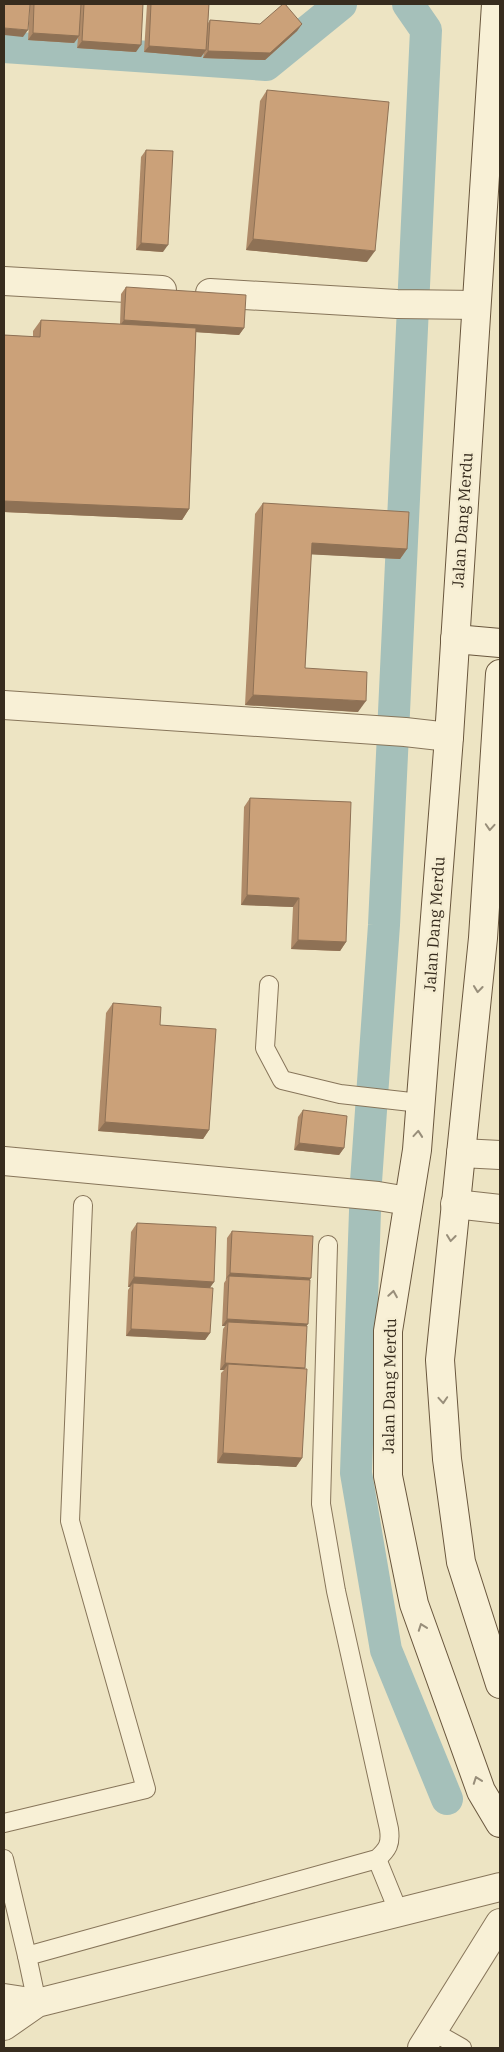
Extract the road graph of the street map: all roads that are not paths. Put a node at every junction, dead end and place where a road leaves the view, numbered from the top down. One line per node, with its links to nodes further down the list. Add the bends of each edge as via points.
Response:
1 (496, 4): 3 (main road, Jalan Dang Merdu)
2 (4, 281): 3 (main road, via 431,306)
3 (476, 305): 4 (main road, Jalan Dang Merdu)
4 (455, 638): 5 (main road); 8 (main road, Jalan Dang Merdu)
5 (500, 643)
6 (500, 674): 11 (main road, one-way to 11, via 483,938)
7 (4, 705): 8 (main road)
8 (449, 737): 10 (main road, Jalan Dang Merdu)
9 (269, 985): 10 (lane, via 265,1048 282,1080 340,1094)
10 (420, 1102): 14 (main road, Jalan Dang Merdu, one-way to 10)
11 (461, 1152): 12 (main road); 15 (main road)
12 (500, 1155)
13 (4, 1161): 14 (main road)
14 (408, 1201): 21 (main road, Jalan Dang Merdu, one-way to 14, via 481,1791 414,1604 388,1476 388,1331)
15 (455, 1204): 17 (main road); 19 (main road, one-way to 19, via 440,1360 447,1459 461,1562)
16 (83, 1205): 20 (lane, via 70,1522 146,1789)
17 (500, 1208)
18 (328, 1245): 23 (lane, via 321,1504 336,1591 391,1840 388,1849)
19 (500, 1684)
20 (4, 1823)
21 (500, 1823)
22 (4, 1859): 27 (lane)
23 (377, 1859): 25 (lane); 27 (lane)
24 (498, 1893): 25 (main road)
25 (399, 1913): 29 (main road)
26 (500, 1923): 31 (main road)
27 (27, 1956): 29 (lane)
28 (4, 1998): 29 (main road)
29 (37, 2003): 30 (main road)
30 (4, 2026)
31 (427, 2040): 32 (lane)
32 (462, 2048)

